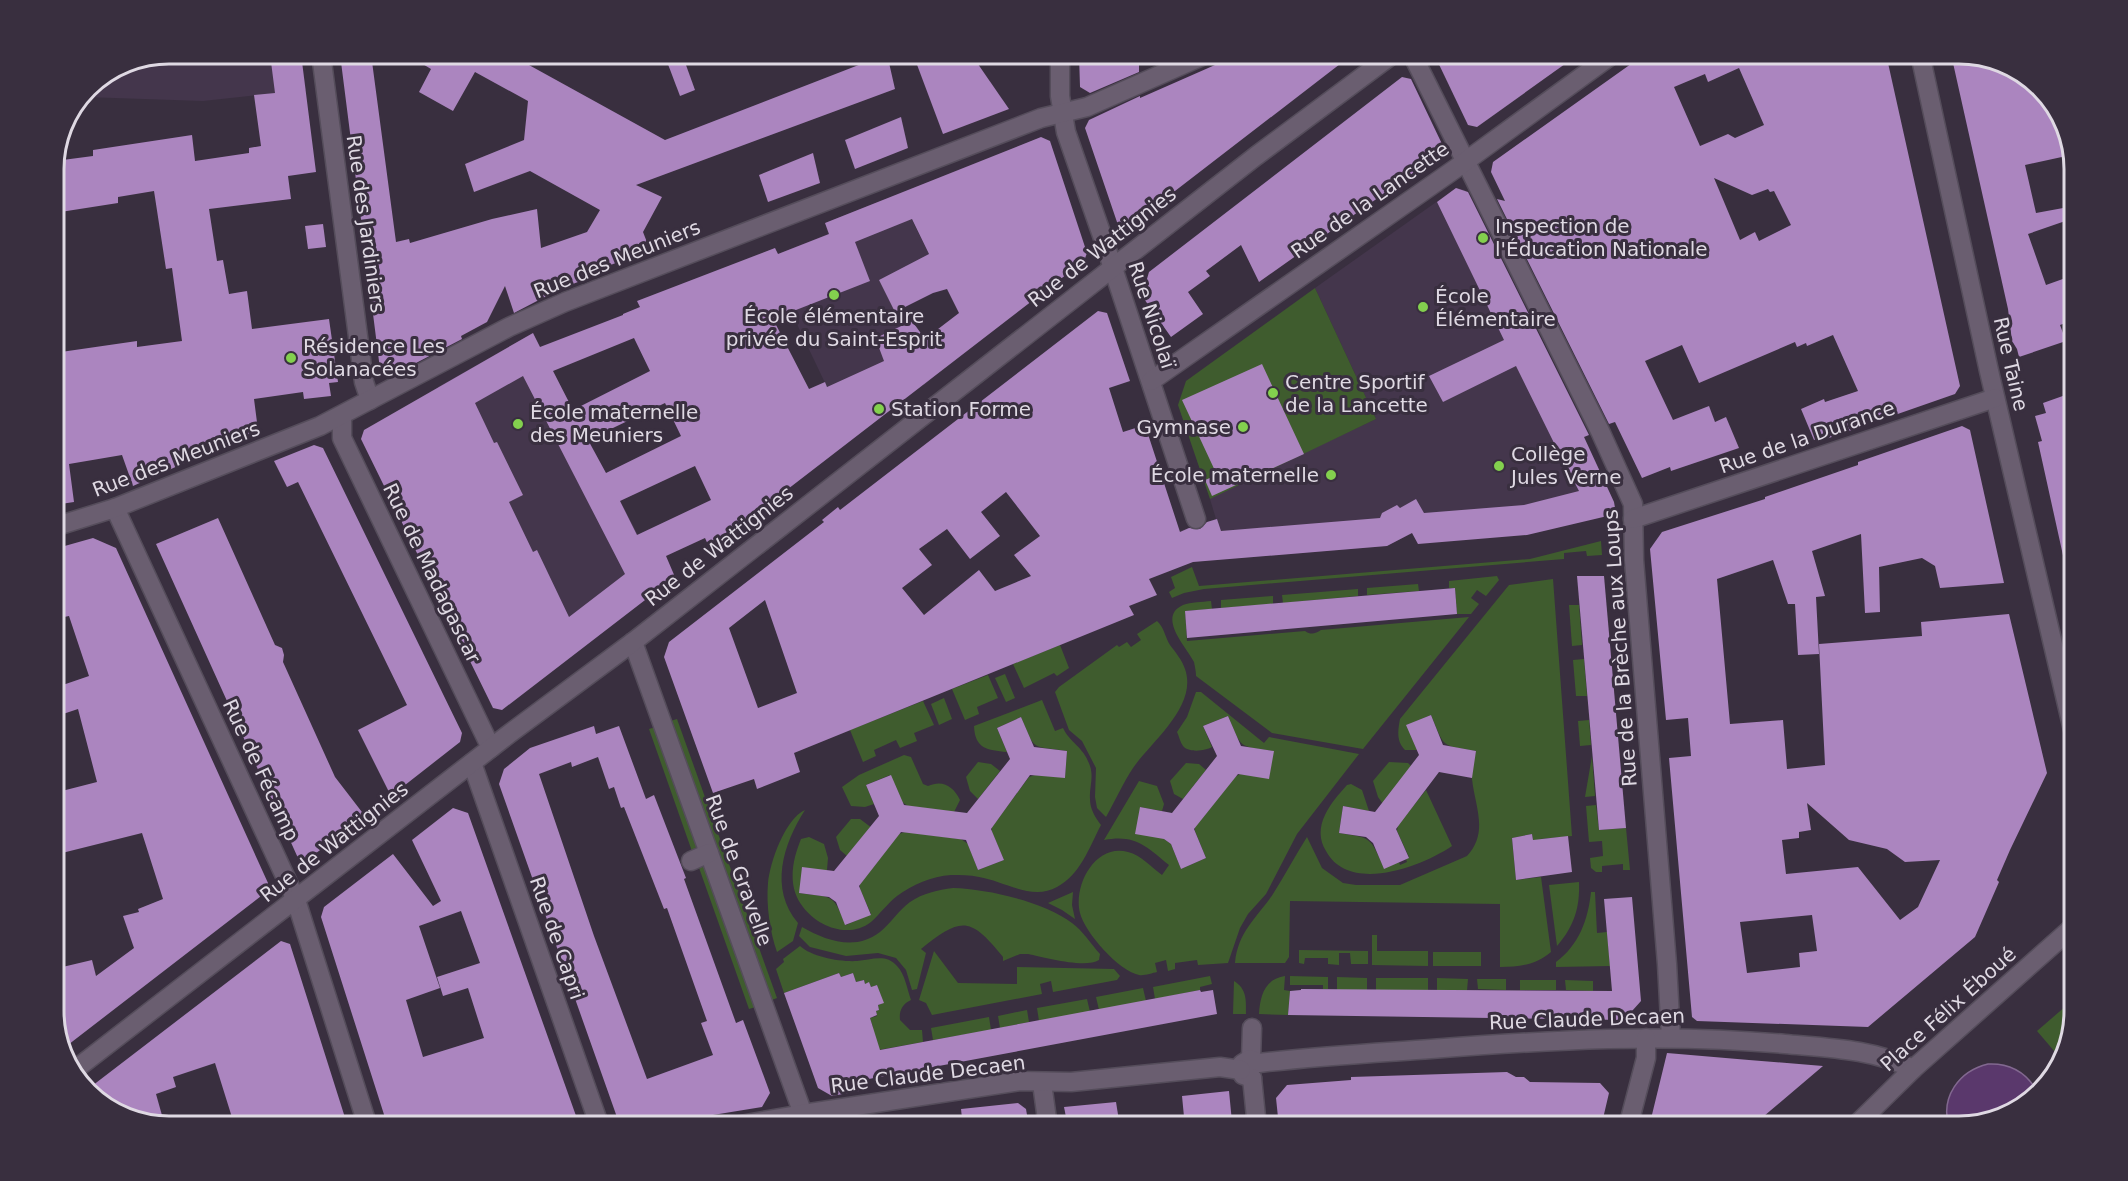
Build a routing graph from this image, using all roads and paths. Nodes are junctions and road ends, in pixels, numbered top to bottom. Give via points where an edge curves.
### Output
1 (1183, 64) edge
2 (1379, 64) edge
3 (1418, 64) edge
4 (1599, 64) edge
5 (1922, 64) edge
6 (322, 65) edge
7 (1060, 65) edge
8 (1062, 114) junction
9 (1466, 161) junction
10 (1112, 267) junction
11 (1150, 381) junction
12 (1995, 398) junction
13 (370, 400) junction
14 (342, 416) junction
15 (115, 508) junction
16 (1196, 519) dead end
17 (1633, 519) junction
18 (65, 524) edge
19 (633, 642) junction
20 (2064, 672) edge
21 (492, 748) junction
22 (472, 764) junction
23 (709, 853) junction
24 (691, 861) dead end
25 (296, 900) junction
26 (2064, 935) edge
27 (1252, 1028) dead end
28 (1646, 1038) junction
29 (1671, 1038) junction
30 (80, 1066) edge
31 (1251, 1068) junction
32 (1913, 1069) junction
33 (1042, 1083) junction
34 (803, 1114) junction
35 (365, 1116) edge
36 (596, 1116) edge
37 (792, 1116) edge
38 (1046, 1116) edge
39 (1256, 1116) edge
40 (1632, 1116) edge
41 (1865, 1116) edge

1 - 8 street, Rue des Meuniers
2 - 10 street, Rue de Wattignies
3 - 9 street, Rue de la Brèche aux Loups
4 - 9 street, Rue de la Lancette
5 - 12 street, Rue Taine
6 - 13 street, Rue des Jardiniers via 364,382
7 - 8 street, Rue Nicolaï
8 - 10 street, Rue Nicolaï
8 - 13 street, Rue des Meuniers via 1041,118 565,302
9 - 11 street, Rue de la Lancette
9 - 17 street, Rue de la Brèche aux Loups via 1599,431 1633,504
10 - 11 street, Rue Nicolaï
10 - 19 street, Rue de Wattignies
11 - 16 street, Rue Nicolaï
12 - 17 street, Rue de la Durance
12 - 20 street, Rue Taine
13 - 14 street, Rue des Meuniers
14 - 15 street, Rue des Meuniers
14 - 21 street, Rue de Madagascar via 342,438
15 - 18 street, Rue des Meuniers
15 - 25 street, Rue de Fécamp
17 - 29 street, Rue de la Brèche aux Loups
19 - 21 street, Rue de Wattignies
19 - 23 street, Rue de Gravelle
21 - 22 street, Rue de Wattignies
22 - 25 street, Rue de Wattignies
22 - 36 street, Rue de Capri
23 - 24 street
23 - 34 street, Rue de Gravelle
25 - 30 street, Rue de Wattignies
25 - 35 street, Rue de Fécamp
26 - 32 street, Place Félix Éboué
27 - 31 street
28 - 29 street, Rue Claude Decaen
28 - 31 street, Rue Claude Decaen via 1465,1047
28 - 40 street via 1646,1058
29 - 32 street, Rue Claude Decaen via 1856,1051
31 - 33 street, Rue Claude Decaen via 1220,1066
31 - 39 street
32 - 41 street, Place Félix Éboué
33 - 34 street, Rue Claude Decaen via 1020,1081
33 - 38 street
34 - 37 street, Rue Claude Decaen

